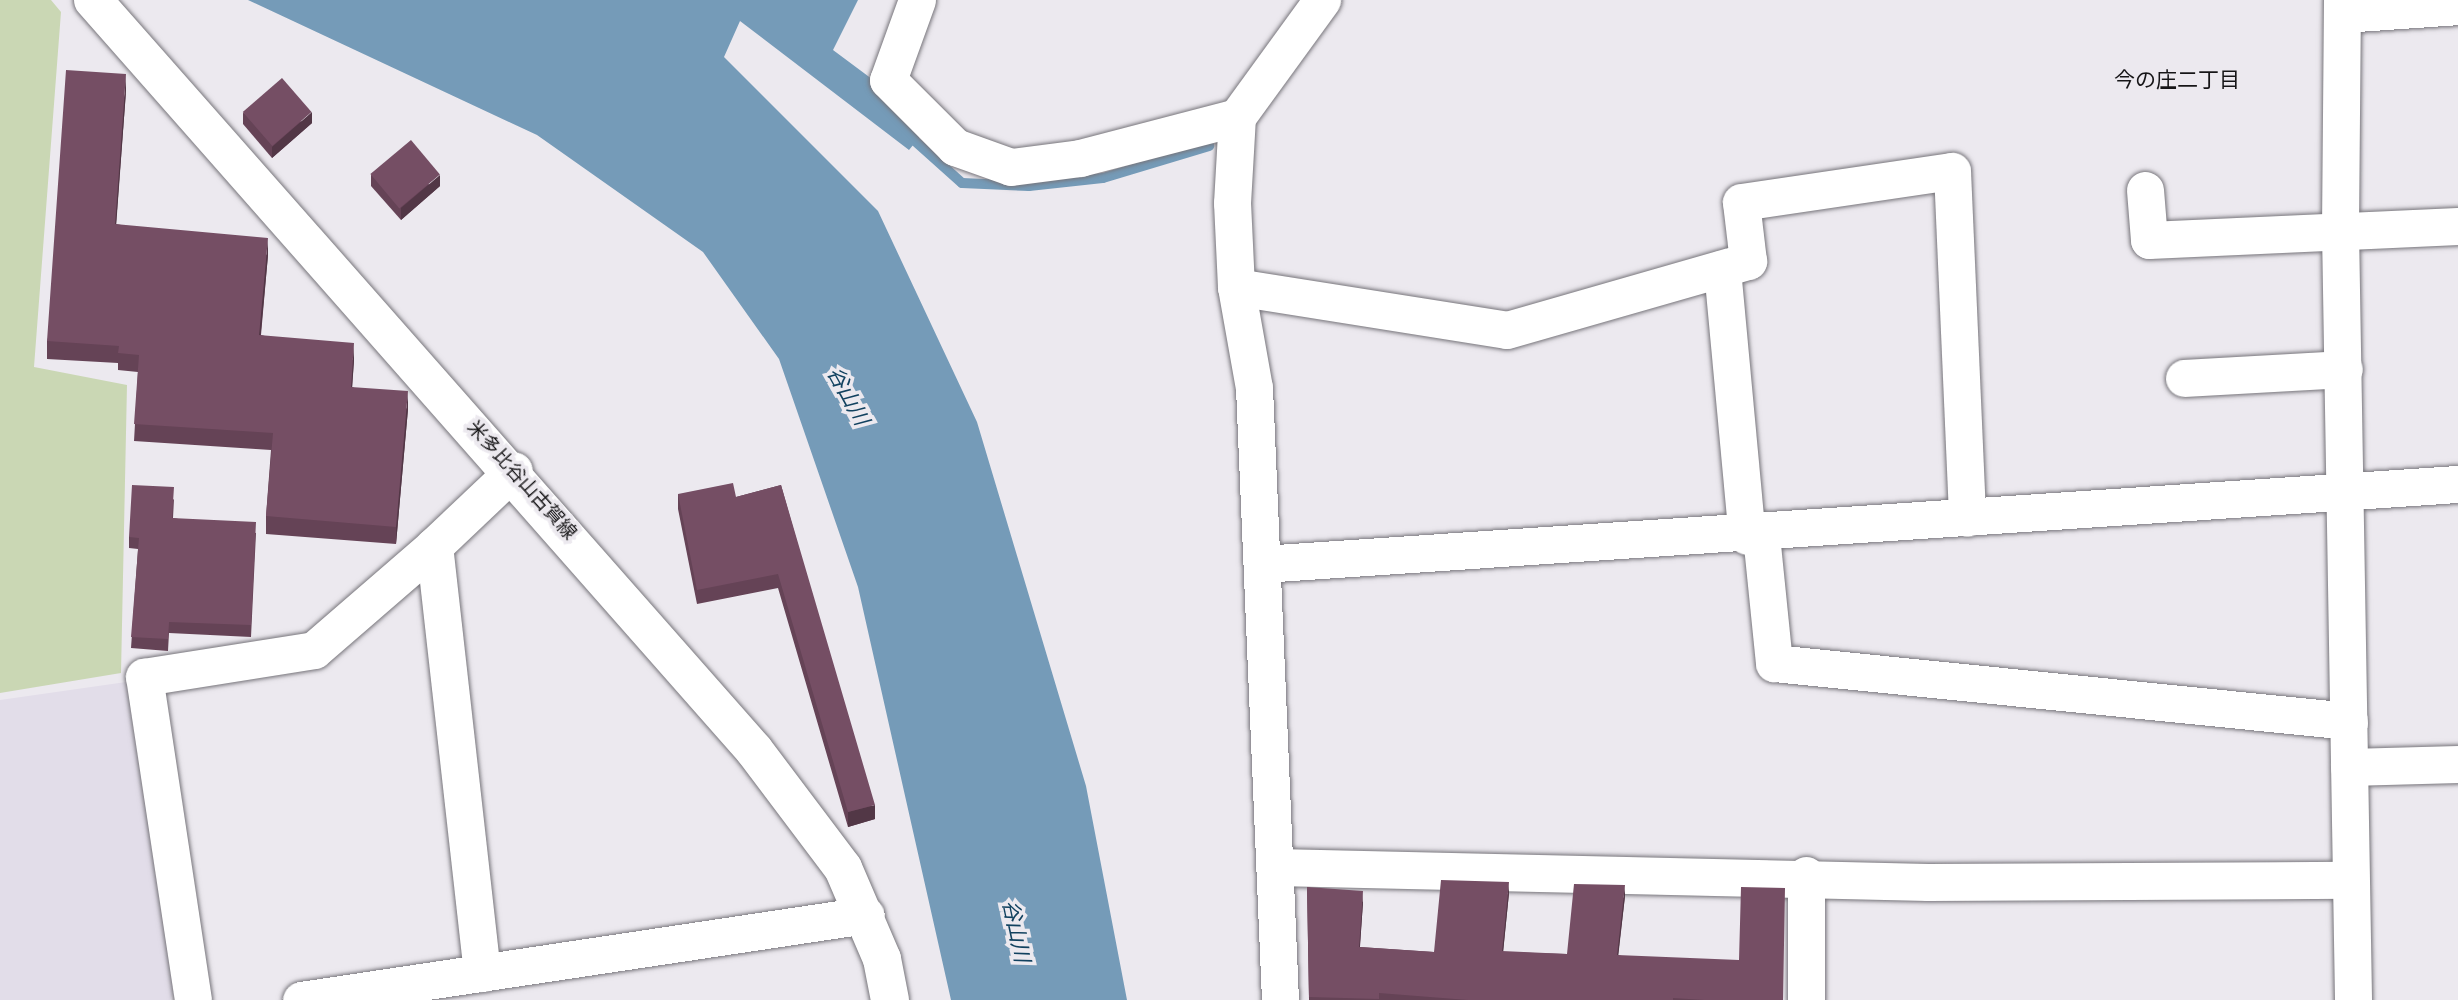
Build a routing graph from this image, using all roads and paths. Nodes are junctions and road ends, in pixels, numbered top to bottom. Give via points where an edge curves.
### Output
1 (93, 0) edge
2 (917, 0) edge
3 (1322, 0) edge
4 (2458, 6) edge
5 (2342, 7) edge
6 (1237, 117) junction
7 (2145, 190) dead end
8 (2458, 226) edge
9 (2340, 230) junction
10 (1722, 269) junction
11 (1236, 288) junction
12 (2344, 369) junction
13 (2184, 378) dead end
14 (514, 470) junction
15 (2458, 484) edge
16 (2348, 491) junction
17 (1967, 517) junction
18 (1754, 536) junction
19 (434, 546) junction
20 (1262, 565) junction
21 (2349, 721) junction
22 (2458, 764) edge
23 (2349, 767) junction
24 (1276, 867) junction
25 (1806, 875) junction
26 (2350, 880) junction
27 (866, 915) junction
28 (482, 973) junction
29 (193, 1000) edge
30 (301, 1000) edge
31 (890, 1000) edge
32 (1280, 1000) edge
33 (1806, 1000) edge
34 (2353, 1000) edge

1 - 14 main road, 米多比谷山古賀線
2 - 6 street via 888,80 955,148 1011,167 1080,158
3 - 6 street
4 - 5 street
5 - 9 street
6 - 11 street
7 - 9 street via 2149,240
8 - 9 street
9 - 12 street
10 - 11 street via 1507,330
10 - 17 street via 1748,261 1741,202 1952,171
10 - 18 street
11 - 20 street via 1254,388
12 - 13 street
12 - 16 street
14 - 19 street
14 - 27 main road, 米多比谷山古賀線 via 754,750 843,868
15 - 16 street
16 - 17 street
16 - 21 street
17 - 18 street
18 - 20 street
18 - 21 street via 1774,663
19 - 28 street
19 - 29 street via 314,650 144,677
20 - 24 street
21 - 23 street
22 - 23 street
23 - 26 street
24 - 25 street
24 - 32 street
25 - 26 street via 1928,882
25 - 33 street
26 - 34 street
27 - 28 street
27 - 31 main road, 米多比谷山古賀線
28 - 30 street

